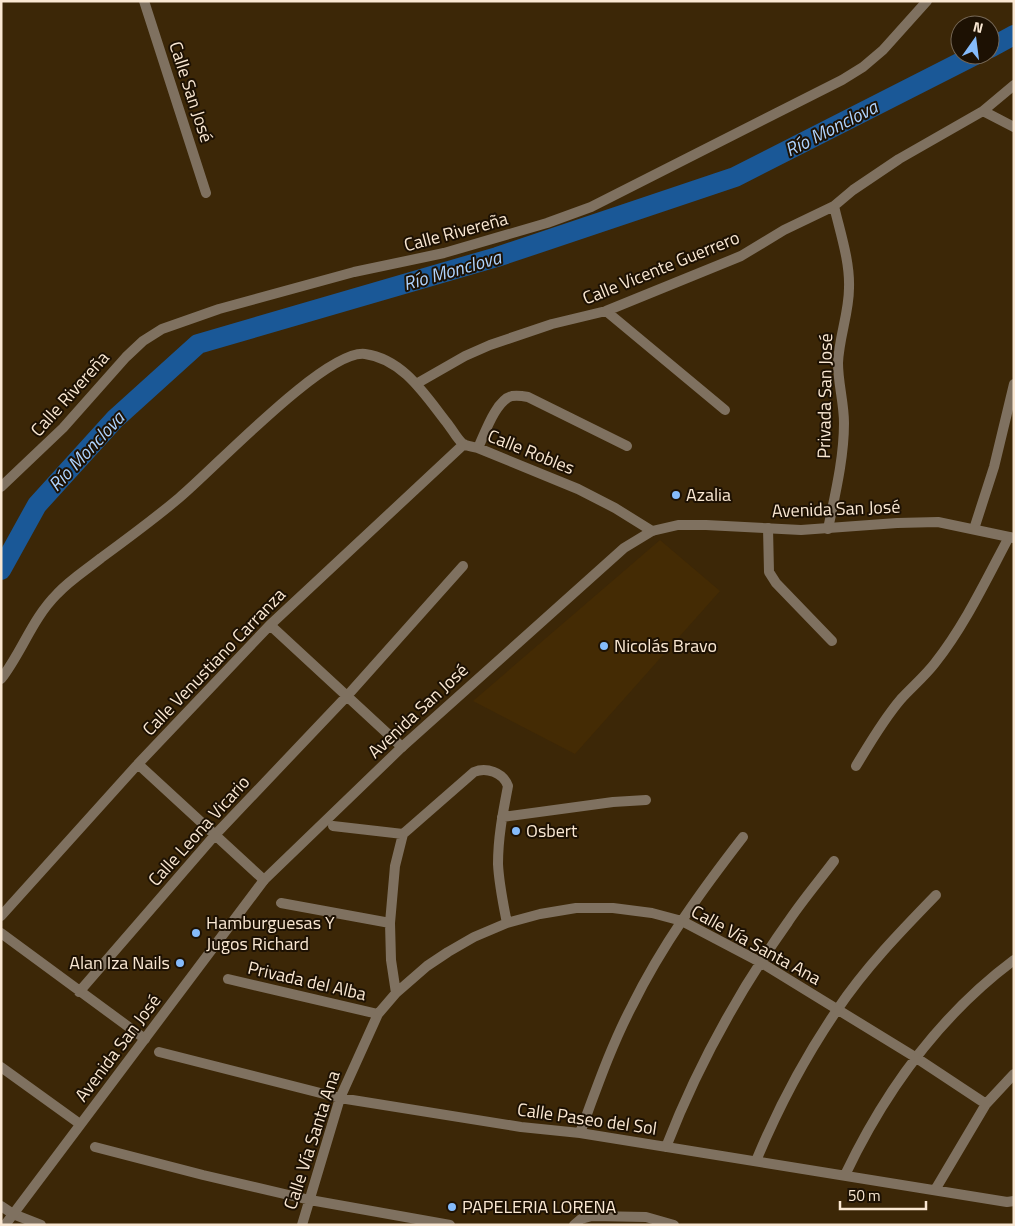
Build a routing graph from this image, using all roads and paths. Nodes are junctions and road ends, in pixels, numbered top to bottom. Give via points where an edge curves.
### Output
1 (144, 1) edge
2 (927, 1) edge
3 (1014, 85) edge
4 (983, 110) junction
5 (1014, 127) edge
6 (206, 193) dead end
7 (834, 206) junction
8 (606, 311) junction
9 (416, 384) junction
10 (1014, 384) edge
11 (725, 410) dead end
12 (464, 444) junction
13 (628, 446) dead end
14 (478, 448) junction
15 (1, 487) edge
16 (768, 528) junction
17 (828, 529) junction
18 (974, 529) junction
19 (652, 531) junction
20 (1011, 538) edge
21 (463, 566) dead end
22 (270, 626) junction
23 (832, 640) dead end
24 (1, 679) edge
25 (347, 696) junction
26 (402, 748) junction
27 (138, 764) junction
28 (856, 766) dead end
29 (646, 800) dead end
30 (502, 817) junction
31 (333, 826) dead end
32 (403, 834) junction
33 (216, 835) junction
34 (743, 837) dead end
35 (834, 861) dead end
36 (264, 880) junction
37 (936, 894) dead end
38 (282, 903) dead end
39 (1, 916) edge
40 (682, 920) junction
41 (508, 922) junction
42 (390, 923) junction
43 (1, 933) edge
44 (1014, 960) edge
45 (760, 962) junction
46 (228, 980) dead end
47 (79, 992) junction
48 (396, 993) junction
49 (837, 1010) junction
50 (378, 1014) junction
51 (145, 1039) junction
52 (159, 1052) dead end
53 (915, 1057) junction
54 (1, 1067) edge
55 (1014, 1074) edge
56 (340, 1098) junction
57 (986, 1104) junction
58 (80, 1124) junction
59 (580, 1133) junction
60 (666, 1146) junction
61 (95, 1147) dead end
62 (756, 1161) junction
63 (845, 1175) junction
64 (935, 1190) junction
65 (310, 1200) junction
66 (1014, 1201) edge
67 (1, 1206) edge
68 (13, 1214) junction
69 (5, 1225) edge
70 (41, 1225) edge
71 (302, 1225) edge
72 (450, 1225) edge
73 (574, 1225) edge
74 (674, 1225) edge

1 - 6 street, Calle San José
2 - 15 street, Calle Rivereña via 883,50 842,80 591,207 499,238 219,308 162,329 126,356 63,428
3 - 4 street, Calle Vicente Guerrero
4 - 5 street
4 - 7 street, Calle Vicente Guerrero via 899,159
7 - 8 street, Calle Vicente Guerrero via 729,262
7 - 17 street, Privada San José via 850,286 838,370 843,443
8 - 9 street, Calle Vicente Guerrero via 552,324 490,345
8 - 11 street
9 - 12 street, Calle Robles
9 - 24 street, Calle Robles via 388,362 356,354 303,386 180,497 68,583 37,618
10 - 18 street via 994,467
12 - 14 street, Calle Robles
12 - 22 street, Calle Venustiano Carranza
13 - 14 street via 528,397 512,396 499,405
14 - 19 street, Calle Robles via 578,489
16 - 17 street, Avenida San José
16 - 19 street, Avenida San José via 706,524 678,525
16 - 23 street via 769,572
17 - 18 street, Avenida San José via 938,522
18 - 20 street, Avenida San José
19 - 26 street, Avenida San José via 624,548
20 - 28 street via 935,663 879,727
21 - 25 street, Calle Leona Vicario
22 - 25 street
22 - 27 street, Calle Venustiano Carranza
25 - 26 street
25 - 33 street, Calle Leona Vicario
26 - 36 street, Avenida San José
27 - 33 street
27 - 39 street, Calle Venustiano Carranza
29 - 30 street
30 - 32 street via 507,782 484,769 474,772
30 - 41 street via 498,865
31 - 32 street
32 - 42 street via 395,866
33 - 36 street
33 - 47 street, Calle Leona Vicario
34 - 40 street
35 - 45 street
36 - 51 street, Avenida San José
37 - 49 street via 897,935
38 - 42 street
40 - 41 street, Calle Vía Santa Ana via 613,908 567,910
40 - 45 street, Calle Vía Santa Ana
40 - 59 street via 632,1006
41 - 48 street, Calle Vía Santa Ana via 448,952
42 - 48 street
43 - 47 street
44 - 53 street via 970,998
45 - 49 street, Calle Vía Santa Ana
45 - 60 street via 716,1039
46 - 50 street, Privada del Alba
47 - 51 street
48 - 50 street, Calle Vía Santa Ana
49 - 53 street, Calle Vía Santa Ana
49 - 62 street via 794,1081
50 - 56 street, Calle Vía Santa Ana
51 - 58 street, Avenida San José
52 - 56 street, Calle Paseo del Sol
53 - 57 street, Calle Vía Santa Ana
53 - 63 street via 886,1099
54 - 58 street
55 - 57 street
56 - 59 street, Calle Paseo del Sol
56 - 65 street, Calle Vía Santa Ana
57 - 64 street
58 - 68 street, Avenida San José
59 - 60 street, Calle Paseo del Sol
60 - 62 street, Calle Paseo del Sol
61 - 65 street
62 - 63 street, Calle Paseo del Sol
63 - 64 street, Calle Paseo del Sol
64 - 66 street, Calle Paseo del Sol
65 - 71 street, Calle Vía Santa Ana
65 - 72 street
67 - 68 street
68 - 69 street, Avenida San José
68 - 70 street
73 - 74 street via 580,1219 592,1216 646,1217

